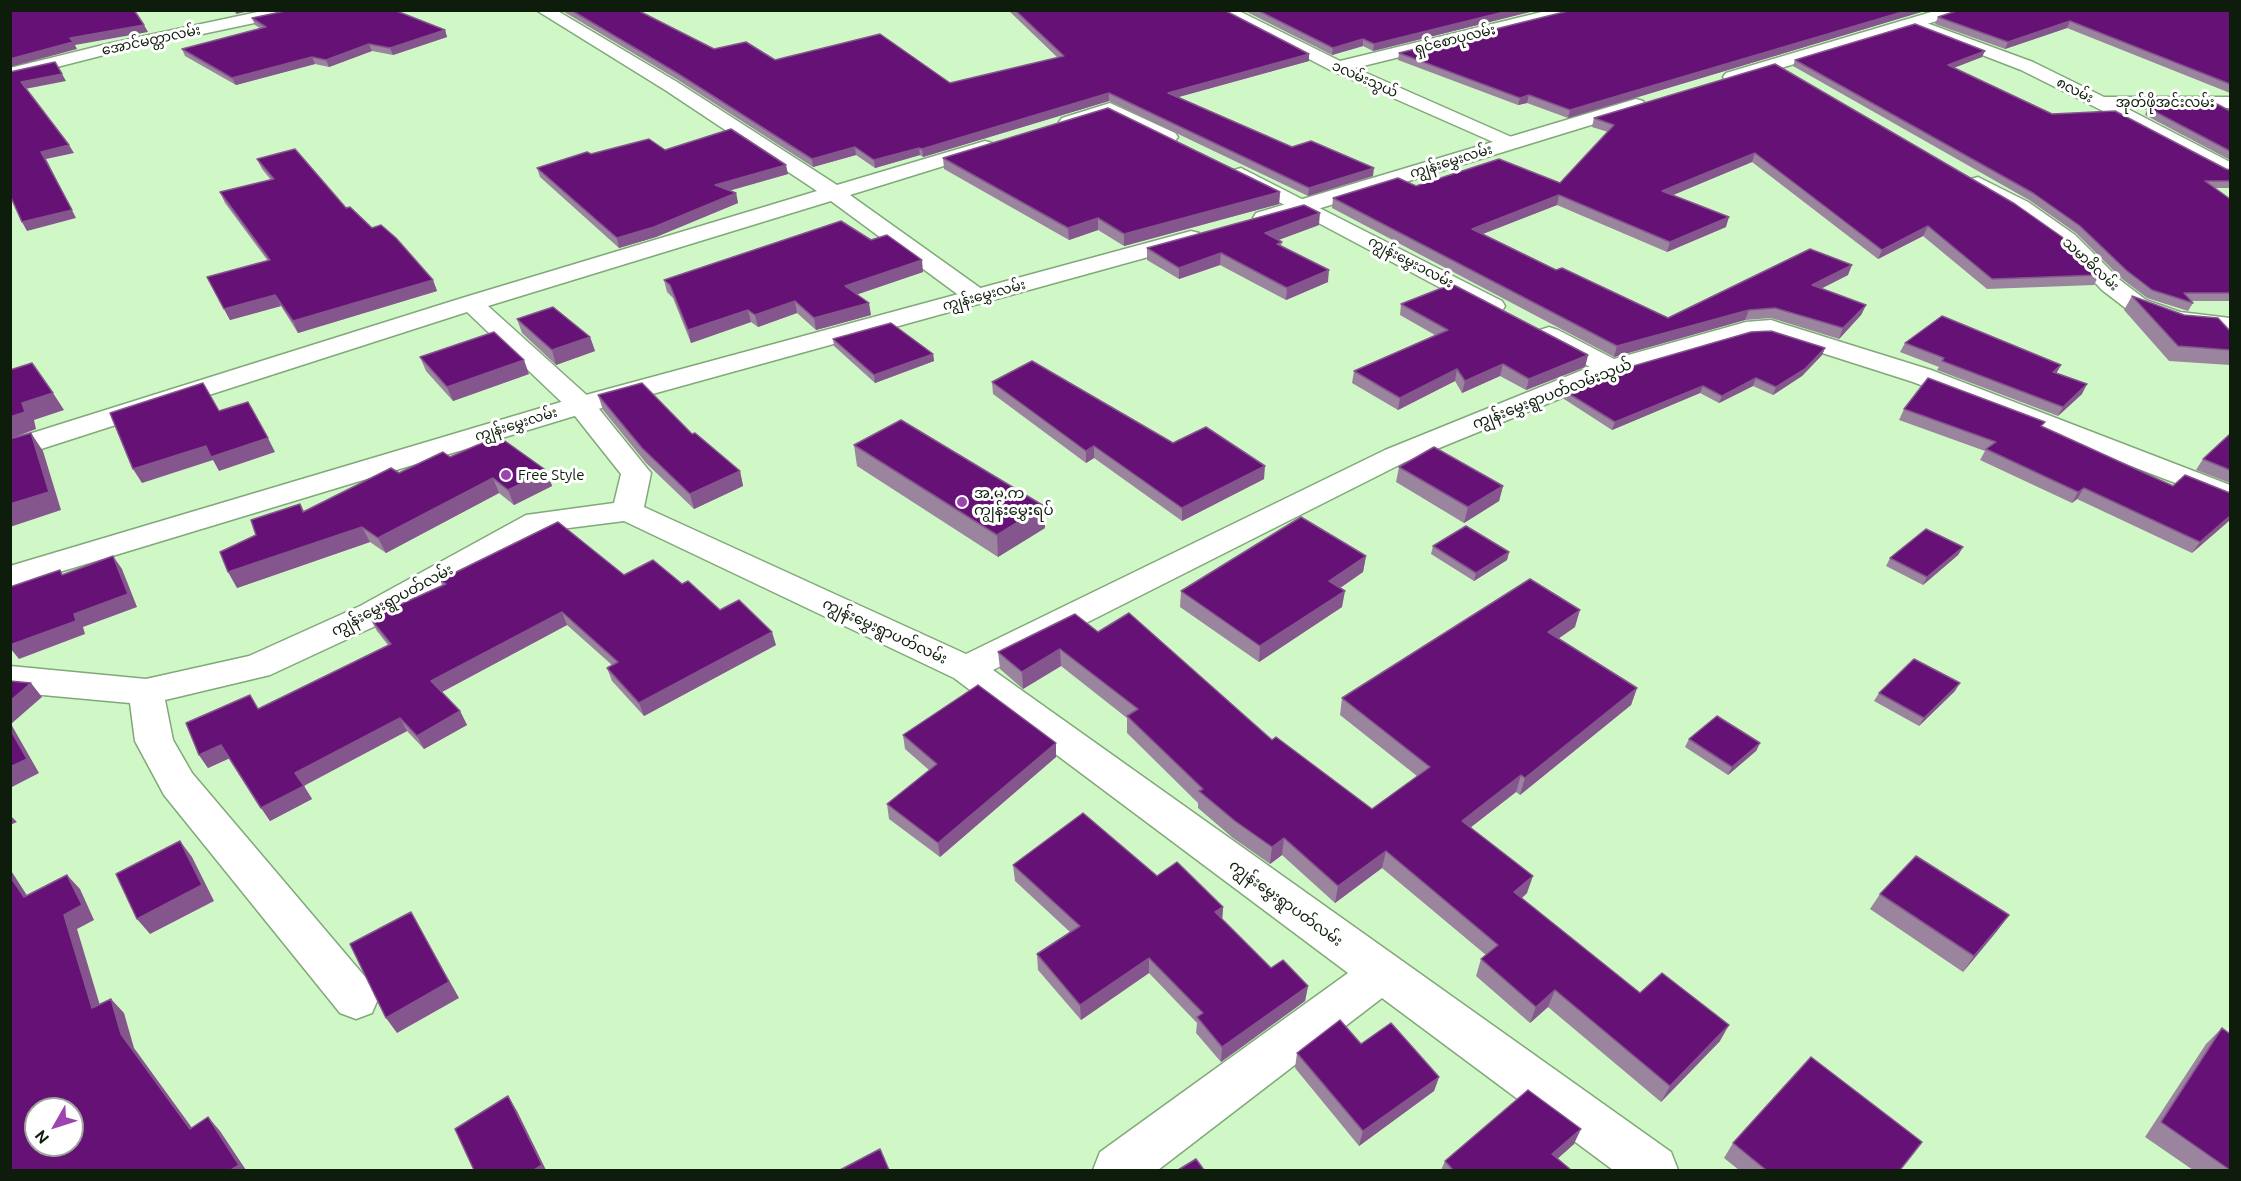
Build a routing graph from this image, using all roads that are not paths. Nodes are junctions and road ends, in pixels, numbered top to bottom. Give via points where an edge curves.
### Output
1 (292, 10) edge
2 (544, 10) edge
3 (1223, 10) edge
4 (1572, 10) edge
5 (1891, 10) edge
6 (1958, 10) edge
7 (1917, 22) junction
8 (1338, 67) junction
9 (10, 74) edge
10 (1707, 84) edge
11 (1662, 98) edge
12 (2099, 102) junction
13 (2230, 102) edge
14 (1044, 129) edge
15 (1011, 139) edge
16 (1509, 143) junction
17 (1183, 145) edge
18 (1224, 165) edge
19 (2230, 170) edge
20 (1958, 171) edge
21 (834, 193) junction
22 (1306, 206) junction
23 (977, 297) junction
24 (471, 303) junction
25 (2230, 325) edge
26 (1611, 368) junction
27 (581, 405) junction
28 (10, 450) edge
29 (2230, 495) edge
30 (628, 511) junction
31 (10, 577) edge
32 (966, 669) junction
33 (10, 679) edge
34 (146, 692) junction
35 (1382, 973) junction
36 (356, 999) dead end
37 (1118, 1170) edge
38 (1653, 1170) edge

1 - 9 street, အောင်မတ္တာလမ်း
2 - 21 street via 671,86
3 - 8 street, ၁လမ်းသွယ်
4 - 8 street, ရှင်စောပုလမ်း
5 - 7 street, ၈လမ်း
6 - 7 street
7 - 10 street via 1785,70
7 - 12 street, ၈လမ်း via 2027,66
8 - 16 street, ၁လမ်းသွယ်
11 - 16 street, ကျွန်းမွှေးလမ်း
12 - 13 street, အုတ်ဖိုအင်းလမ်း
12 - 19 street, ၈လမ်း
14 - 17 street via 1110,109
15 - 21 street
16 - 22 street, ကျွန်းမွှေးလမ်း
18 - 22 street, ကျွန်းမွှေး၁လမ်း
20 - 25 street, သမာဓိလမ်း via 2067,240 2111,285 2137,305 2176,319
21 - 23 street
21 - 24 street
22 - 23 street, ကျွန်းမွှေးလမ်း
22 - 26 street, ကျွန်းမွှေး၁လမ်း
23 - 27 street, ကျွန်းမွှေးလမ်း
24 - 27 street
24 - 28 street
26 - 29 street, ကျွန်းမွှေးရွာပတ်လမ်းသွယ် via 1746,330 1771,328 1922,376
26 - 32 street, ကျွန်းမွှေးရွာပတ်လမ်းသွယ် via 1395,456
27 - 30 street via 636,473
27 - 31 street, ကျွန်းမွှေးလမ်း
30 - 32 street, ကျွန်းမွှေးရွာပတ်လမ်း
30 - 34 street, ကျွန်းမွှေးရွာပတ်လမ်း via 537,522 372,614 258,666
32 - 35 street, ကျွန်းမွှေးရွာပတ်လမ်း
33 - 34 street, ကျွန်းမွှေးရွာပတ်လမ်း
34 - 36 street via 154,741 178,784
35 - 37 street
35 - 38 street, ကျွန်းမွှေးရွာပတ်လမ်း

